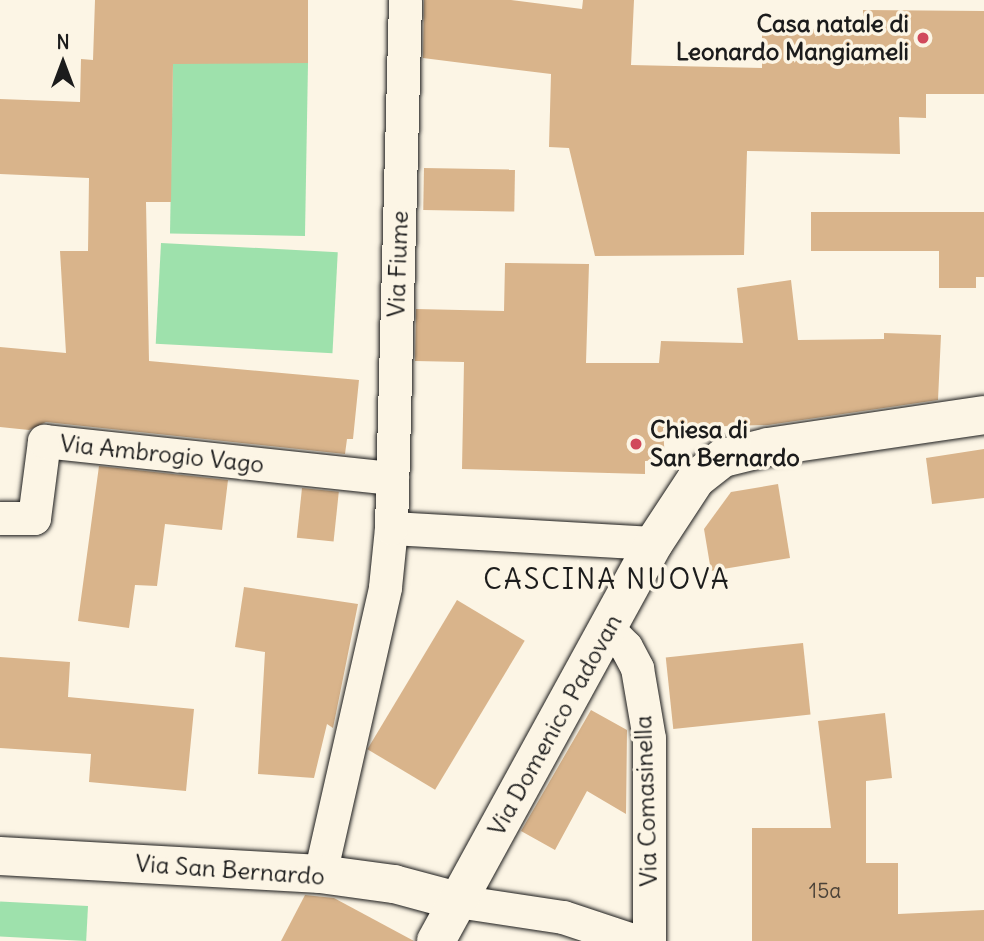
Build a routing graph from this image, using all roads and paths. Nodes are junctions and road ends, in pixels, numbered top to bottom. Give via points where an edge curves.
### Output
1 (405, 0) edge
2 (984, 415) edge
3 (393, 478) junction
4 (0, 518) edge
5 (391, 528) junction
6 (654, 543) junction
7 (608, 629) junction
8 (0, 856) edge
9 (320, 874) junction
10 (457, 901) junction
11 (436, 941) edge
12 (635, 941) edge
13 (649, 941) edge

1 - 3 street, Via Fiume
2 - 6 street, Via Domenico Padovan via 768,447 723,458 696,479
3 - 4 street, Via Ambrogio Vago via 44,441 34,518
3 - 5 street, Via Fiume
5 - 6 street
5 - 9 street, Via Fiume via 386,587
6 - 7 street, Via Domenico Padovan
7 - 10 street, Via Domenico Padovan
7 - 13 street, Via Comasinella via 626,647 637,668 649,738
8 - 9 street, Via San Bernardo
9 - 10 street, Via San Bernardo via 394,884
10 - 11 street, Via Domenico Padovan
10 - 12 street via 563,917

